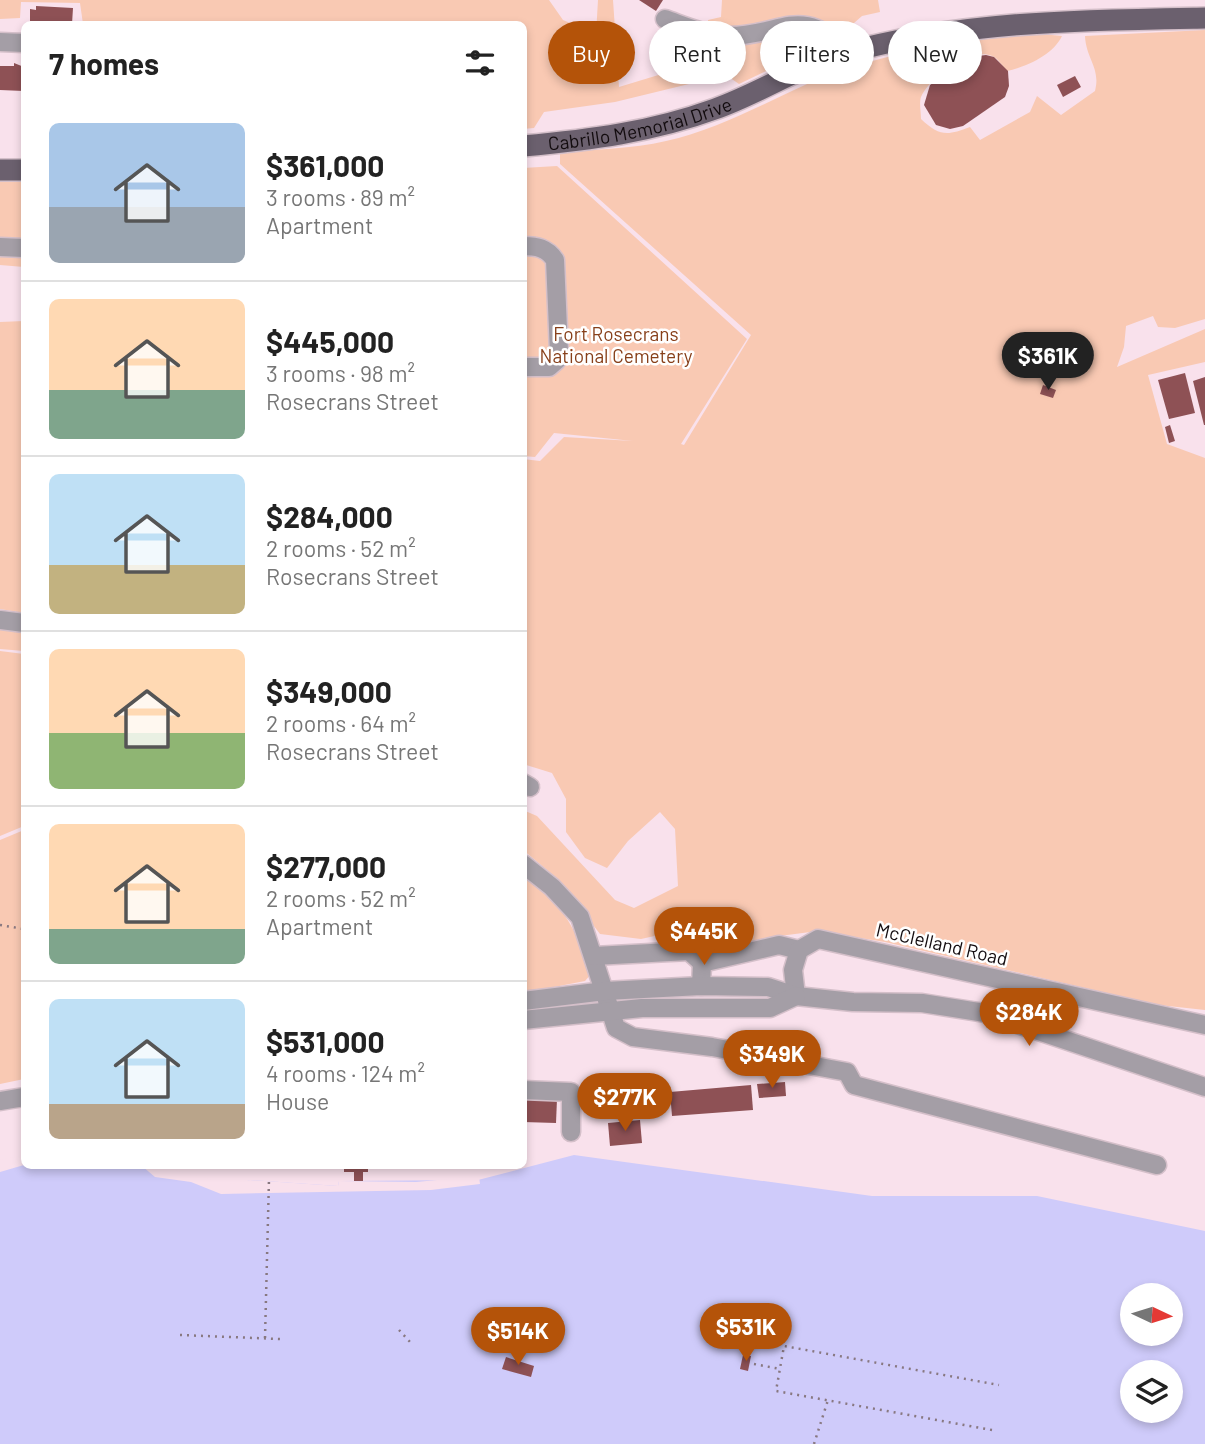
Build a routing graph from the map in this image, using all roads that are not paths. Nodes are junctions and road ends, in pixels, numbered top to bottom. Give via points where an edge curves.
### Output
1 (1205, 18) edge
2 (665, 19) dead end
3 (760, 30) edge
4 (0, 42) edge
5 (21, 43) edge
6 (874, 46) edge
7 (774, 84) edge
8 (527, 146) edge
9 (0, 170) edge
10 (21, 170) edge
11 (527, 246) edge
12 (0, 247) edge
13 (21, 248) edge
14 (527, 368) edge
15 (0, 620) edge
16 (21, 623) edge
17 (527, 867) edge
18 (799, 950) junction
19 (594, 956) junction
20 (702, 963) junction
21 (701, 986) junction
22 (605, 991) junction
23 (796, 996) junction
24 (527, 1001) edge
25 (609, 1010) junction
26 (527, 1020) edge
27 (1205, 1025) edge
28 (1205, 1087) edge
29 (527, 1090) edge
30 (21, 1098) edge
31 (0, 1101) edge
32 (571, 1132) dead end
33 (1157, 1165) dead end

1 - 6 main road, Cabrillo Memorial Drive via 994,27 924,34
2 - 3 street via 727,36
4 - 5 street
7 - 8 main road, Cabrillo Memorial Drive via 715,109 629,135
9 - 10 main road
11 - 14 street via 538,246 555,260 559,352 549,367
12 - 13 street
15 - 16 street
17 - 19 street via 580,917
18 - 20 street, McClelland Road via 779,945
18 - 23 street via 793,970
18 - 27 street, McClelland Road via 818,939 847,944
19 - 20 street via 689,951
19 - 22 street
20 - 21 street
21 - 22 street
21 - 23 street via 768,987
22 - 24 street
22 - 25 street
23 - 25 street via 770,1007
23 - 28 street via 922,1003 985,1013
25 - 26 street
25 - 33 street via 616,1028 633,1037 712,1046 847,1072 854,1085
29 - 32 street via 571,1091
30 - 31 street

